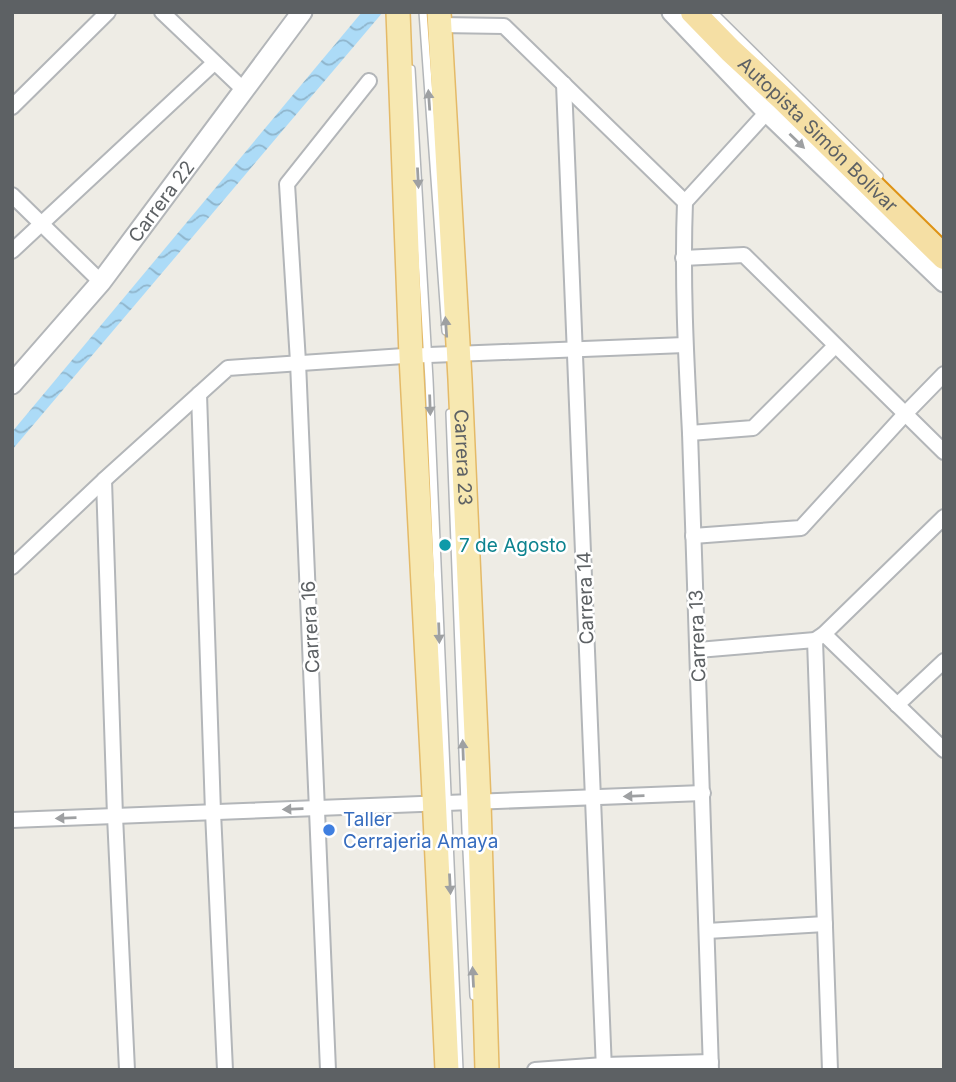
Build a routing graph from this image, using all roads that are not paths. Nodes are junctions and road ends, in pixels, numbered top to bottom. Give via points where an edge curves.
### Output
1 (108, 12) edge
2 (162, 12) edge
3 (302, 12) edge
4 (398, 12) edge
5 (672, 12) edge
6 (688, 12) edge
7 (694, 12) edge
8 (713, 12) edge
9 (434, 17) edge
10 (697, 39) junction
11 (731, 51) junction
12 (411, 55) dead end
13 (214, 62) junction
14 (369, 81) dead end
15 (564, 84) junction
16 (245, 91) junction
17 (12, 107) edge
18 (767, 112) junction
19 (884, 181) dead end
20 (12, 195) edge
21 (685, 202) junction
22 (41, 223) junction
23 (12, 251) edge
24 (944, 257) edge
25 (683, 258) junction
26 (101, 282) junction
27 (944, 282) edge
28 (685, 345) junction
29 (835, 346) junction
30 (575, 349) junction
31 (450, 353) junction
32 (419, 356) junction
33 (298, 362) junction
34 (944, 374) edge
35 (12, 384) edge
36 (199, 394) junction
37 (450, 406) dead end
38 (905, 414) junction
39 (690, 433) junction
40 (944, 452) edge
41 (104, 480) junction
42 (944, 517) edge
43 (694, 536) junction
44 (12, 567) edge
45 (819, 637) junction
46 (698, 650) junction
47 (944, 661) edge
48 (897, 705) junction
49 (944, 750) edge
50 (703, 793) junction
51 (593, 797) junction
52 (472, 802) junction
53 (440, 803) junction
54 (317, 808) junction
55 (213, 812) junction
56 (115, 816) junction
57 (12, 820) edge
58 (825, 924) junction
59 (707, 931) junction
60 (474, 1003) dead end
61 (711, 1066) edge
62 (604, 1067) edge
63 (127, 1070) edge
64 (225, 1070) edge
65 (328, 1070) edge
66 (447, 1070) edge
67 (459, 1070) edge
68 (487, 1070) edge
69 (535, 1070) edge
70 (830, 1070) edge

1 - 17 street
2 - 13 street
3 - 16 street, Carrera 22
4 - 32 main road
5 - 10 street
6 - 10 highway
7 - 11 highway, Autopista Simón Bolívar
8 - 19 lane
9 - 15 street via 503,26
31 -> 9 main road, Carrera 23
10 - 11 highway
10 - 18 street
11 - 24 highway, Autopista Simón Bolívar
12 -> 32 lane
13 - 16 street
13 - 22 street
14 - 33 street, Carrera 16 via 287,184
15 - 21 street
15 - 30 street, Carrera 14
16 - 26 street, Carrera 22
18 - 21 street
18 -> 27 street
20 - 22 street
21 - 25 street, Carrera 13
22 - 23 street
22 - 26 street
25 - 28 street, Carrera 13
25 - 29 street via 744,255
26 - 35 street, Carrera 22
28 - 30 street
28 - 39 street, Carrera 13
29 - 38 street
29 - 39 street via 753,428
30 - 31 street
30 - 51 street, Carrera 14
31 - 32 street
31 - 52 main road, Carrera 23
32 - 33 street
32 -> 53 main road
33 - 36 street via 228,368
33 - 54 street, Carrera 16
34 - 38 street
36 - 41 street
36 - 55 street
52 -> 37 lane
38 - 40 street
38 - 43 street via 801,528
39 - 43 street, Carrera 13
41 - 44 street
41 - 56 street
42 - 45 street
43 - 46 street, Carrera 13
45 - 46 street
45 - 48 street
45 - 58 street
46 - 50 street, Carrera 13
47 - 48 street
48 - 49 street
50 -> 51 street
50 - 59 street, Carrera 13
51 - 52 street
51 - 62 street, Carrera 14
52 - 53 street
60 -> 52 lane
52 - 68 main road, Carrera 23
53 - 54 street
53 - 66 main road
53 -> 67 lane
54 -> 55 street
54 - 65 street, Carrera 16
55 - 56 street
55 - 64 street
56 -> 57 street
56 - 63 street
58 - 59 street
58 - 70 street
59 - 61 street, Carrera 13
61 - 62 street
62 - 69 street

